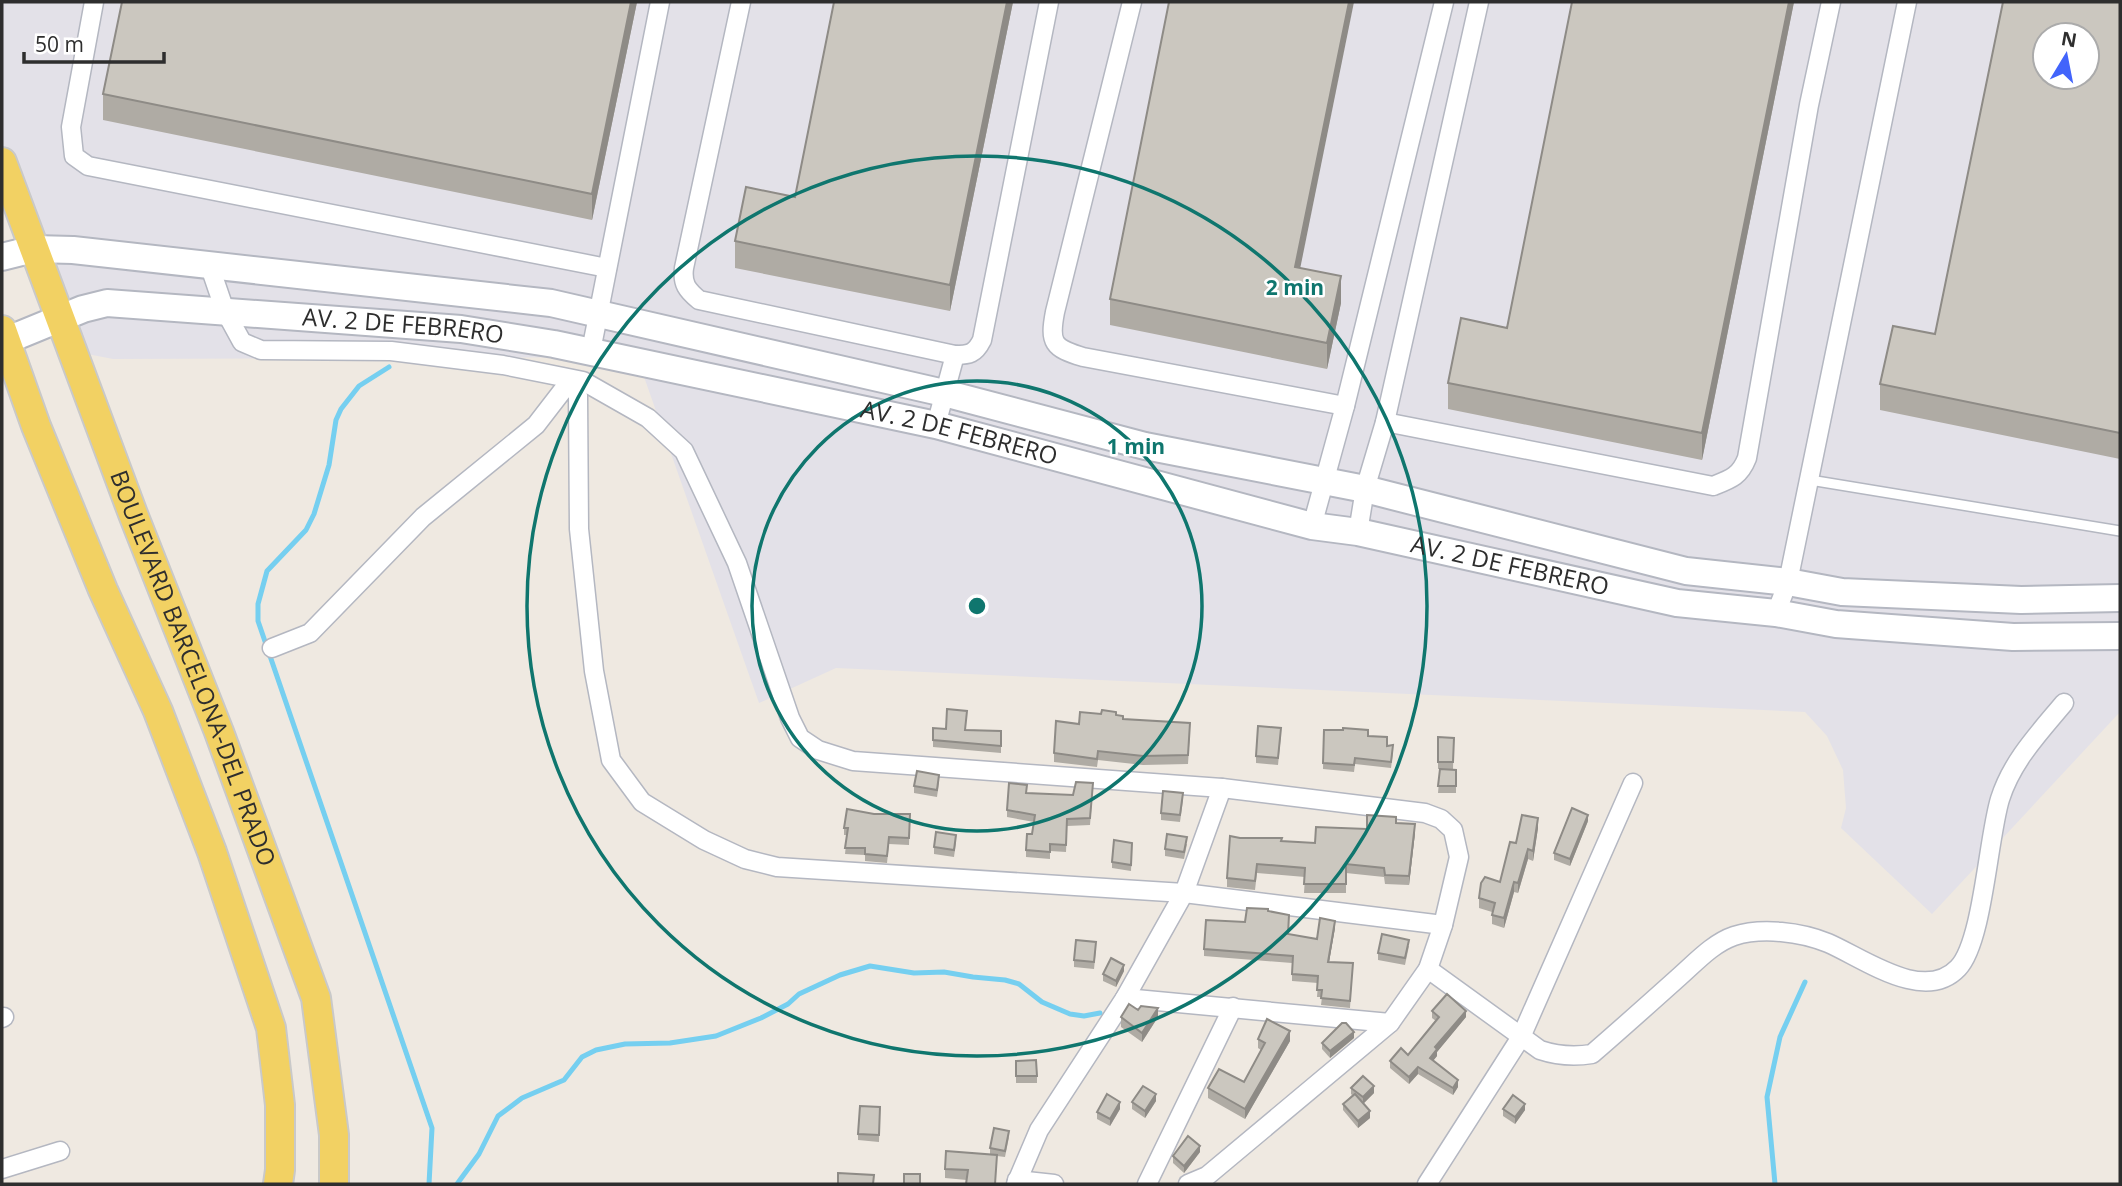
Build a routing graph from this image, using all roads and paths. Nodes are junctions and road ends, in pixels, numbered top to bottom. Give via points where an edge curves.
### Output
1 (94, 2) edge
2 (660, 2) edge
3 (741, 2) edge
4 (1049, 2) edge
5 (1132, 2) edge
6 (1444, 2) edge
7 (1479, 2) edge
8 (1831, 2) edge
9 (1907, 2) edge
10 (2, 162) edge
11 (34, 249) junction
12 (2, 257) edge
13 (210, 267) junction
14 (607, 268) junction
15 (225, 311) junction
16 (597, 313) junction
17 (60, 319) junction
18 (3, 336) edge
19 (591, 351) junction
20 (954, 355) junction
21 (944, 393) junction
22 (1345, 406) junction
23 (1385, 422) junction
24 (936, 425) junction
25 (1810, 480) junction
26 (1324, 482) junction
27 (1365, 489) junction
28 (1312, 526) junction
29 (2120, 531) edge
30 (1358, 532) junction
31 (1788, 582) junction
32 (2120, 597) edge
33 (1776, 613) junction
34 (2120, 636) edge
35 (272, 648) dead end
36 (2064, 704) dead end
37 (1633, 783) dead end
38 (1222, 788) junction
39 (1184, 893) junction
40 (1443, 925) junction
41 (1428, 969) junction
42 (1125, 998) junction
43 (1233, 1007) junction
44 (1390, 1023) junction
45 (1521, 1037) junction
46 (60, 1151) dead end
47 (2, 1169) edge
48 (1017, 1182) edge
49 (278, 1184) edge
50 (334, 1184) edge
51 (1054, 1184) edge
52 (1147, 1184) edge
53 (1188, 1184) edge
54 (1427, 1184) edge

1 - 14 street via 71,127 74,156 88,166
2 - 14 street
3 - 20 street via 682,278 687,289 699,300
4 - 20 street via 982,340 971,355
5 - 22 street via 1055,312 1051,331 1055,345 1083,357
6 - 22 street
7 - 23 street
8 - 23 street via 1747,458 1735,478 1713,486
9 - 25 street
10 - 11 main road, BOULEVARD BARCELONA-DEL PRADO
11 - 12 main road, AV. 2 DE FEBRERO
11 - 13 main road, AV. 2 DE FEBRERO
11 - 17 main road, BOULEVARD BARCELONA-DEL PRADO
13 - 15 street
13 - 16 main road, AV. 2 DE FEBRERO via 551,303
14 - 16 street
15 - 17 main road, AV. 2 DE FEBRERO via 107,303
15 - 19 main road, AV. 2 DE FEBRERO via 461,329
15 - 38 street via 242,342 261,350 391,351 503,365 583,381 648,418 684,451 737,563 790,718 800,738 818,750 853,761
16 - 19 street
16 - 21 main road, AV. 2 DE FEBRERO
17 - 18 main road, AV. 2 DE FEBRERO
17 - 50 main road, BOULEVARD BARCELONA-DEL PRADO via 316,998 334,1135
18 - 49 main road, BOULEVARD BARCELONA-DEL PRADO via 103,590 158,710 271,1028 281,1105
19 - 24 main road, AV. 2 DE FEBRERO
20 - 21 street
21 - 24 street
21 - 26 main road, AV. 2 DE FEBRERO via 1145,446
22 - 26 street
23 - 27 street
24 - 28 main road, AV. 2 DE FEBRERO
25 - 29 lane
25 - 31 street
26 - 27 main road, AV. 2 DE FEBRERO
26 - 28 street
27 - 30 street
27 - 31 main road, AV. 2 DE FEBRERO via 1686,571
28 - 30 main road, AV. 2 DE FEBRERO
30 - 33 main road, AV. 2 DE FEBRERO via 1677,603
31 - 32 main road, AV. 2 DE FEBRERO via 1842,592 2021,600
31 - 33 street
33 - 34 main road, AV. 2 DE FEBRERO via 1836,624 2013,637
35 - 39 street via 310,633 423,517 536,425 563,390 574,388 578,396 579,529 594,671 611,760 642,802 735,855 777,867
36 - 45 street via 2023,751 2000,798 1972,940 1960,967 1942,981 1886,973 1826,942 1757,931 1732,937 1709,952 1592,1054 1556,1055
37 - 45 street
38 - 39 street
38 - 40 street via 1426,813 1441,819 1453,830 1459,857
39 - 40 street
39 - 42 street
40 - 41 street
41 - 44 street
41 - 45 street
42 - 43 street
42 - 48 street via 1039,1129
43 - 44 street
43 - 52 street
44 - 53 street via 1207,1176
45 - 54 street
46 - 47 street
48 - 51 street

